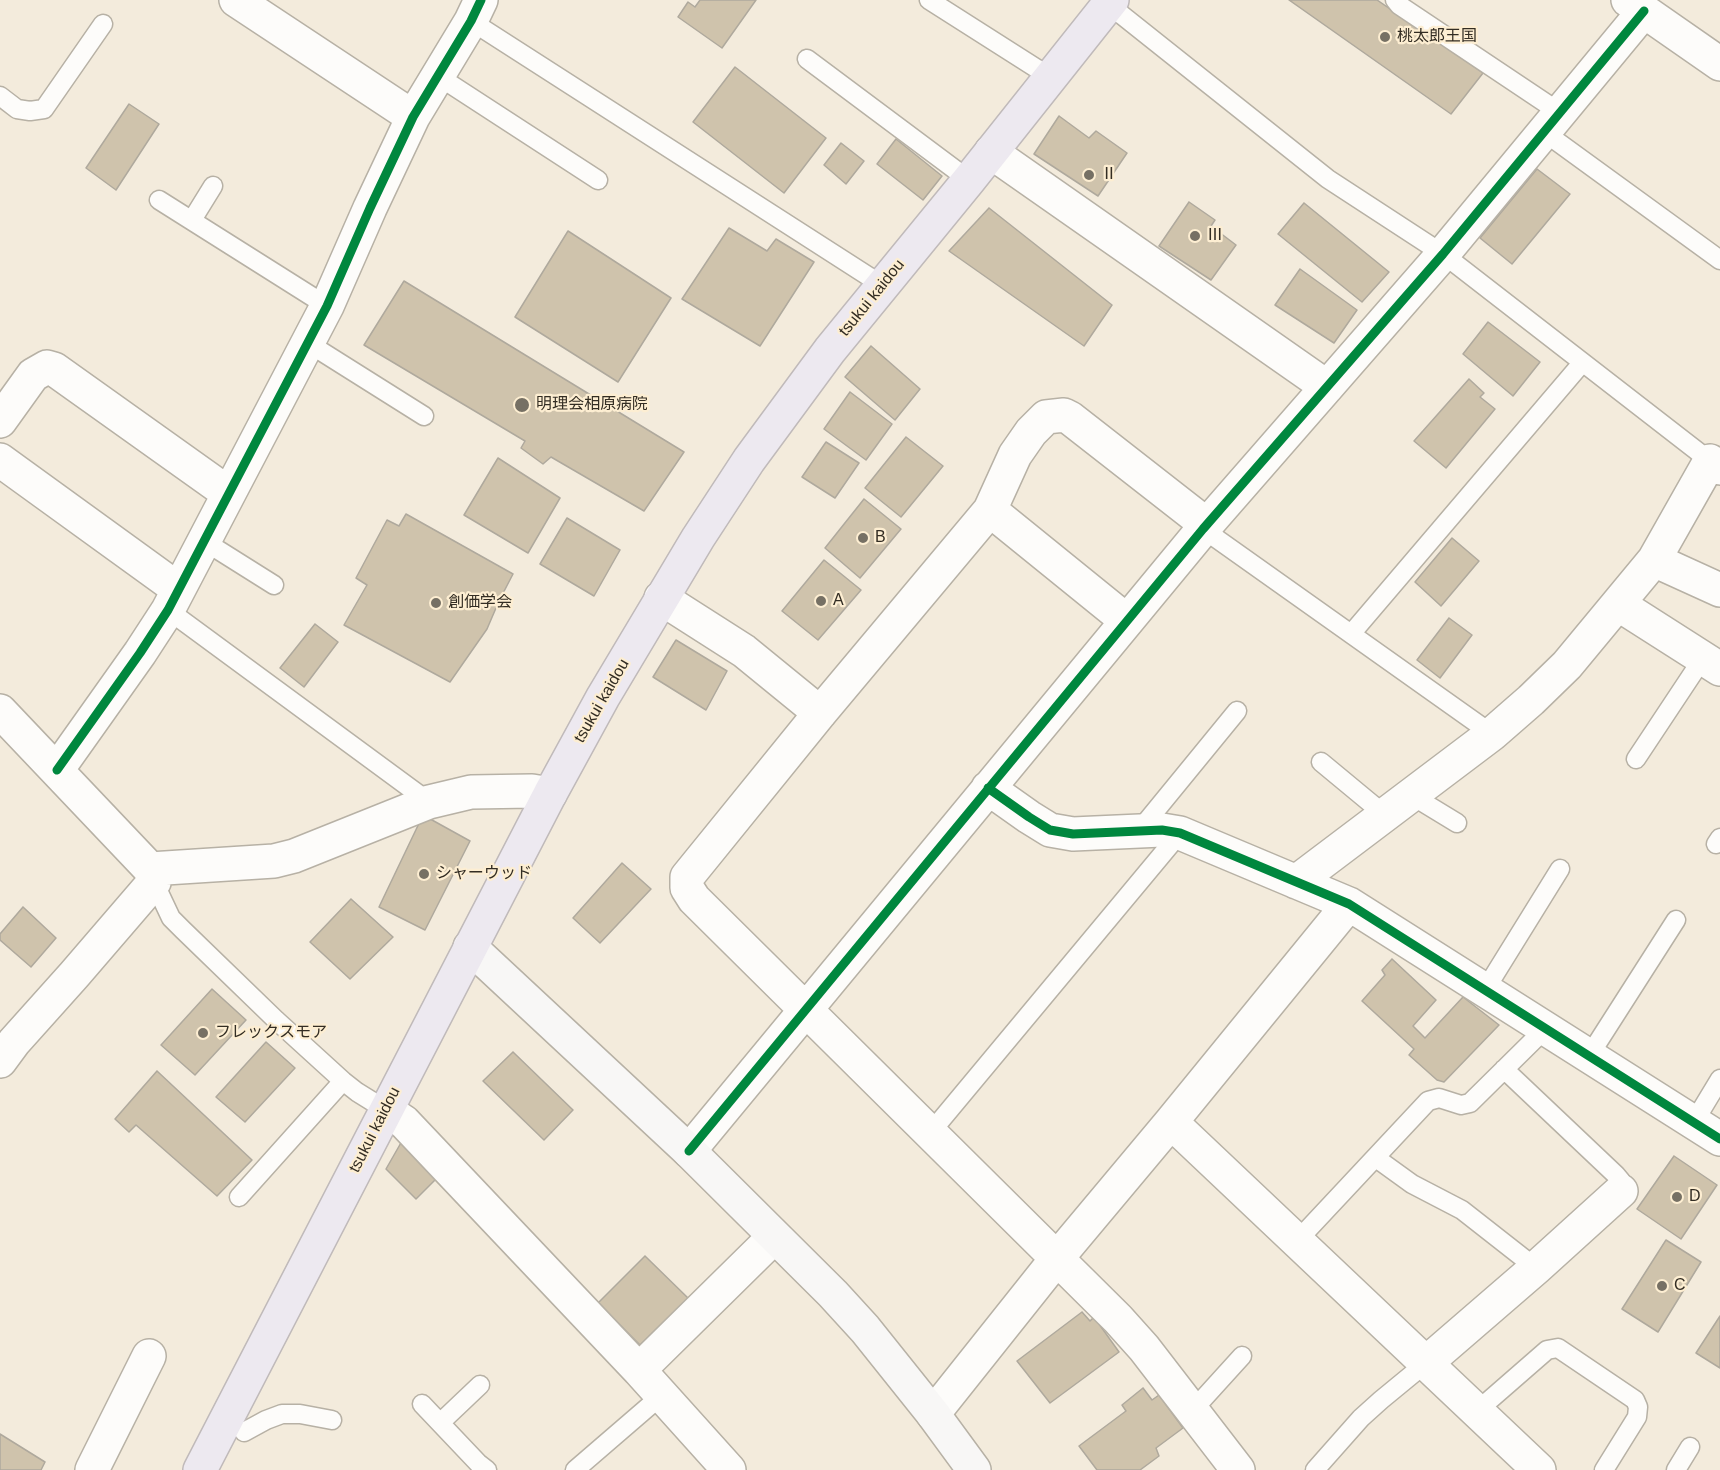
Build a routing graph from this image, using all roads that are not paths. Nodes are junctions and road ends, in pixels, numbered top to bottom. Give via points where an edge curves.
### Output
1 (236, 0) edge
2 (929, 0) edge
3 (1395, 0) edge
4 (1108, 1) edge
5 (1636, 5) edge
6 (476, 11) edge
7 (103, 24) dead end
8 (807, 59) dead end
9 (1720, 64) edge
10 (438, 76) junction
11 (1050, 76) junction
12 (0, 96) edge
13 (413, 117) junction
14 (1552, 122) junction
15 (991, 152) junction
16 (598, 180) dead end
17 (969, 180) junction
18 (213, 186) dead end
19 (159, 200) dead end
20 (192, 220) junction
21 (1443, 254) junction
22 (1720, 260) edge
23 (882, 285) junction
24 (327, 306) junction
25 (308, 343) junction
26 (1582, 363) junction
27 (1327, 387) junction
28 (424, 416) dead end
29 (0, 421) edge
30 (0, 460) edge
31 (1715, 464) edge
32 (228, 493) junction
33 (990, 510) junction
34 (1205, 527) junction
35 (204, 541) junction
36 (1654, 560) junction
37 (274, 585) dead end
38 (1720, 590) edge
39 (661, 598) junction
40 (173, 599) junction
41 (1618, 604) junction
42 (1127, 621) junction
43 (1351, 633) junction
44 (1712, 663) edge
45 (0, 711) edge
46 (1237, 711) dead end
47 (820, 714) junction
48 (1492, 734) junction
49 (1636, 759) dead end
50 (1321, 762) dead end
51 (57, 770) junction
52 (988, 788) junction
53 (550, 794) junction
54 (1411, 795) junction
55 (429, 802) junction
56 (1385, 815) junction
57 (1457, 823) dead end
58 (1138, 832) junction
59 (1180, 833) junction
60 (1560, 869) dead end
61 (152, 875) junction
62 (1296, 882) junction
63 (1349, 904) junction
64 (1676, 920) dead end
65 (470, 947) junction
66 (1485, 990) junction
67 (806, 1010) junction
68 (1546, 1028) junction
69 (1589, 1056) junction
70 (0, 1061) edge
71 (1504, 1069) junction
72 (1720, 1079) edge
73 (343, 1081) junction
74 (386, 1110) junction
75 (1171, 1122) junction
76 (1707, 1130) edge
77 (931, 1132) junction
78 (689, 1151) junction
79 (1376, 1158) junction
80 (1621, 1191) joint
81 (239, 1197) dead end
82 (774, 1237) junction
83 (1297, 1241) junction
84 (1058, 1257) junction
85 (1536, 1268) junction
86 (149, 1356) dead end
87 (1242, 1356) dead end
88 (1426, 1363) junction
89 (639, 1370) junction
90 (480, 1385) dead end
91 (663, 1395) junction
92 (422, 1404) dead end
93 (1192, 1410) junction
94 (1477, 1411) junction
95 (933, 1414) junction
96 (332, 1420) dead end
97 (440, 1423) junction
98 (244, 1432) dead end
99 (1690, 1448) dead end
100 (92, 1470) edge
101 (200, 1470) edge
102 (487, 1470) edge
103 (575, 1470) edge
104 (729, 1470) edge
105 (974, 1470) edge
106 (1238, 1470) edge
107 (1315, 1470) edge
108 (1539, 1470) edge
109 (1604, 1470) edge
110 (1676, 1470) edge

1 - 13 street
2 - 11 lane
3 - 14 lane
4 - 11 highway, tsukui kaidou
4 - 21 lane via 1328,179
5 - 9 street
5 - 14 street
6 - 10 street
6 - 23 lane
7 - 12 lane via 44,109 17,109
8 - 17 lane
10 - 13 street
10 - 16 lane
11 - 15 highway, tsukui kaidou
13 - 24 street
14 - 21 street
14 - 22 lane
15 - 17 highway, tsukui kaidou
15 - 27 street
17 - 23 highway, tsukui kaidou
18 - 20 lane
19 - 20 lane
20 - 24 lane
21 - 26 lane
21 - 27 street
23 - 39 highway, tsukui kaidou via 749,460
24 - 25 street
25 - 28 lane
25 - 32 street
26 - 31 lane
26 - 43 lane
27 - 34 street
29 - 32 street via 33,375 47,367 54,369
30 - 40 street
31 - 36 street
32 - 35 street
33 - 34 street via 1015,455 1031,432 1046,417 1064,415
33 - 42 street
33 - 47 street
34 - 42 street
34 - 43 lane
35 - 37 lane
35 - 40 street
36 - 38 street
36 - 41 street
39 - 47 street via 744,651
39 - 53 highway, tsukui kaidou
40 - 51 street via 140,653
40 - 55 lane
41 - 44 street
41 - 48 street via 1568,665
42 - 52 street
43 - 48 lane
44 - 49 lane
45 - 51 street
46 - 58 lane
47 - 67 street via 687,877 687,888 694,899
48 - 54 street
50 - 56 lane
51 - 61 street
52 - 58 street via 1050,830 1072,834
52 - 67 street
53 - 55 street via 471,792
53 - 65 highway, tsukui kaidou
54 - 56 street
54 - 57 lane
55 - 61 street via 294,856
56 - 62 street
58 - 59 street
59 - 62 street
59 - 77 lane
60 - 66 lane
61 - 70 street
61 - 73 lane via 171,918
62 - 63 street
63 - 66 street
63 - 75 street
64 - 69 lane
65 - 74 highway, tsukui kaidou
65 - 78 street
66 - 68 street
67 - 77 street
67 - 78 street
68 - 69 street
68 - 71 lane
69 - 76 street
71 - 79 lane via 1466,1104 1439,1098 1428,1101
71 - 80 lane via 1616,1175
72 - 76 lane
73 - 74 lane
73 - 81 lane
74 - 89 street via 404,1122
74 - 101 highway, tsukui kaidou
75 - 83 street
75 - 84 street
77 - 84 street
78 - 82 street
79 - 83 lane
79 - 85 lane via 1412,1184 1462,1210
80 - 85 street
82 - 89 street
82 - 95 street via 865,1329
83 - 88 street
84 - 93 street via 1125,1326
84 - 95 street
85 - 88 street
86 - 100 street
87 - 93 lane
88 - 94 street
88 - 107 lane via 1361,1418
89 - 91 street
90 - 97 lane
91 - 103 lane
91 - 104 street
92 - 97 lane
93 - 106 street
94 - 108 street
94 - 109 lane via 1547,1350 1558,1348 1635,1400 1638,1407 1637,1417
95 - 105 street
96 - 98 lane via 282,1414
97 - 102 lane
99 - 110 lane

